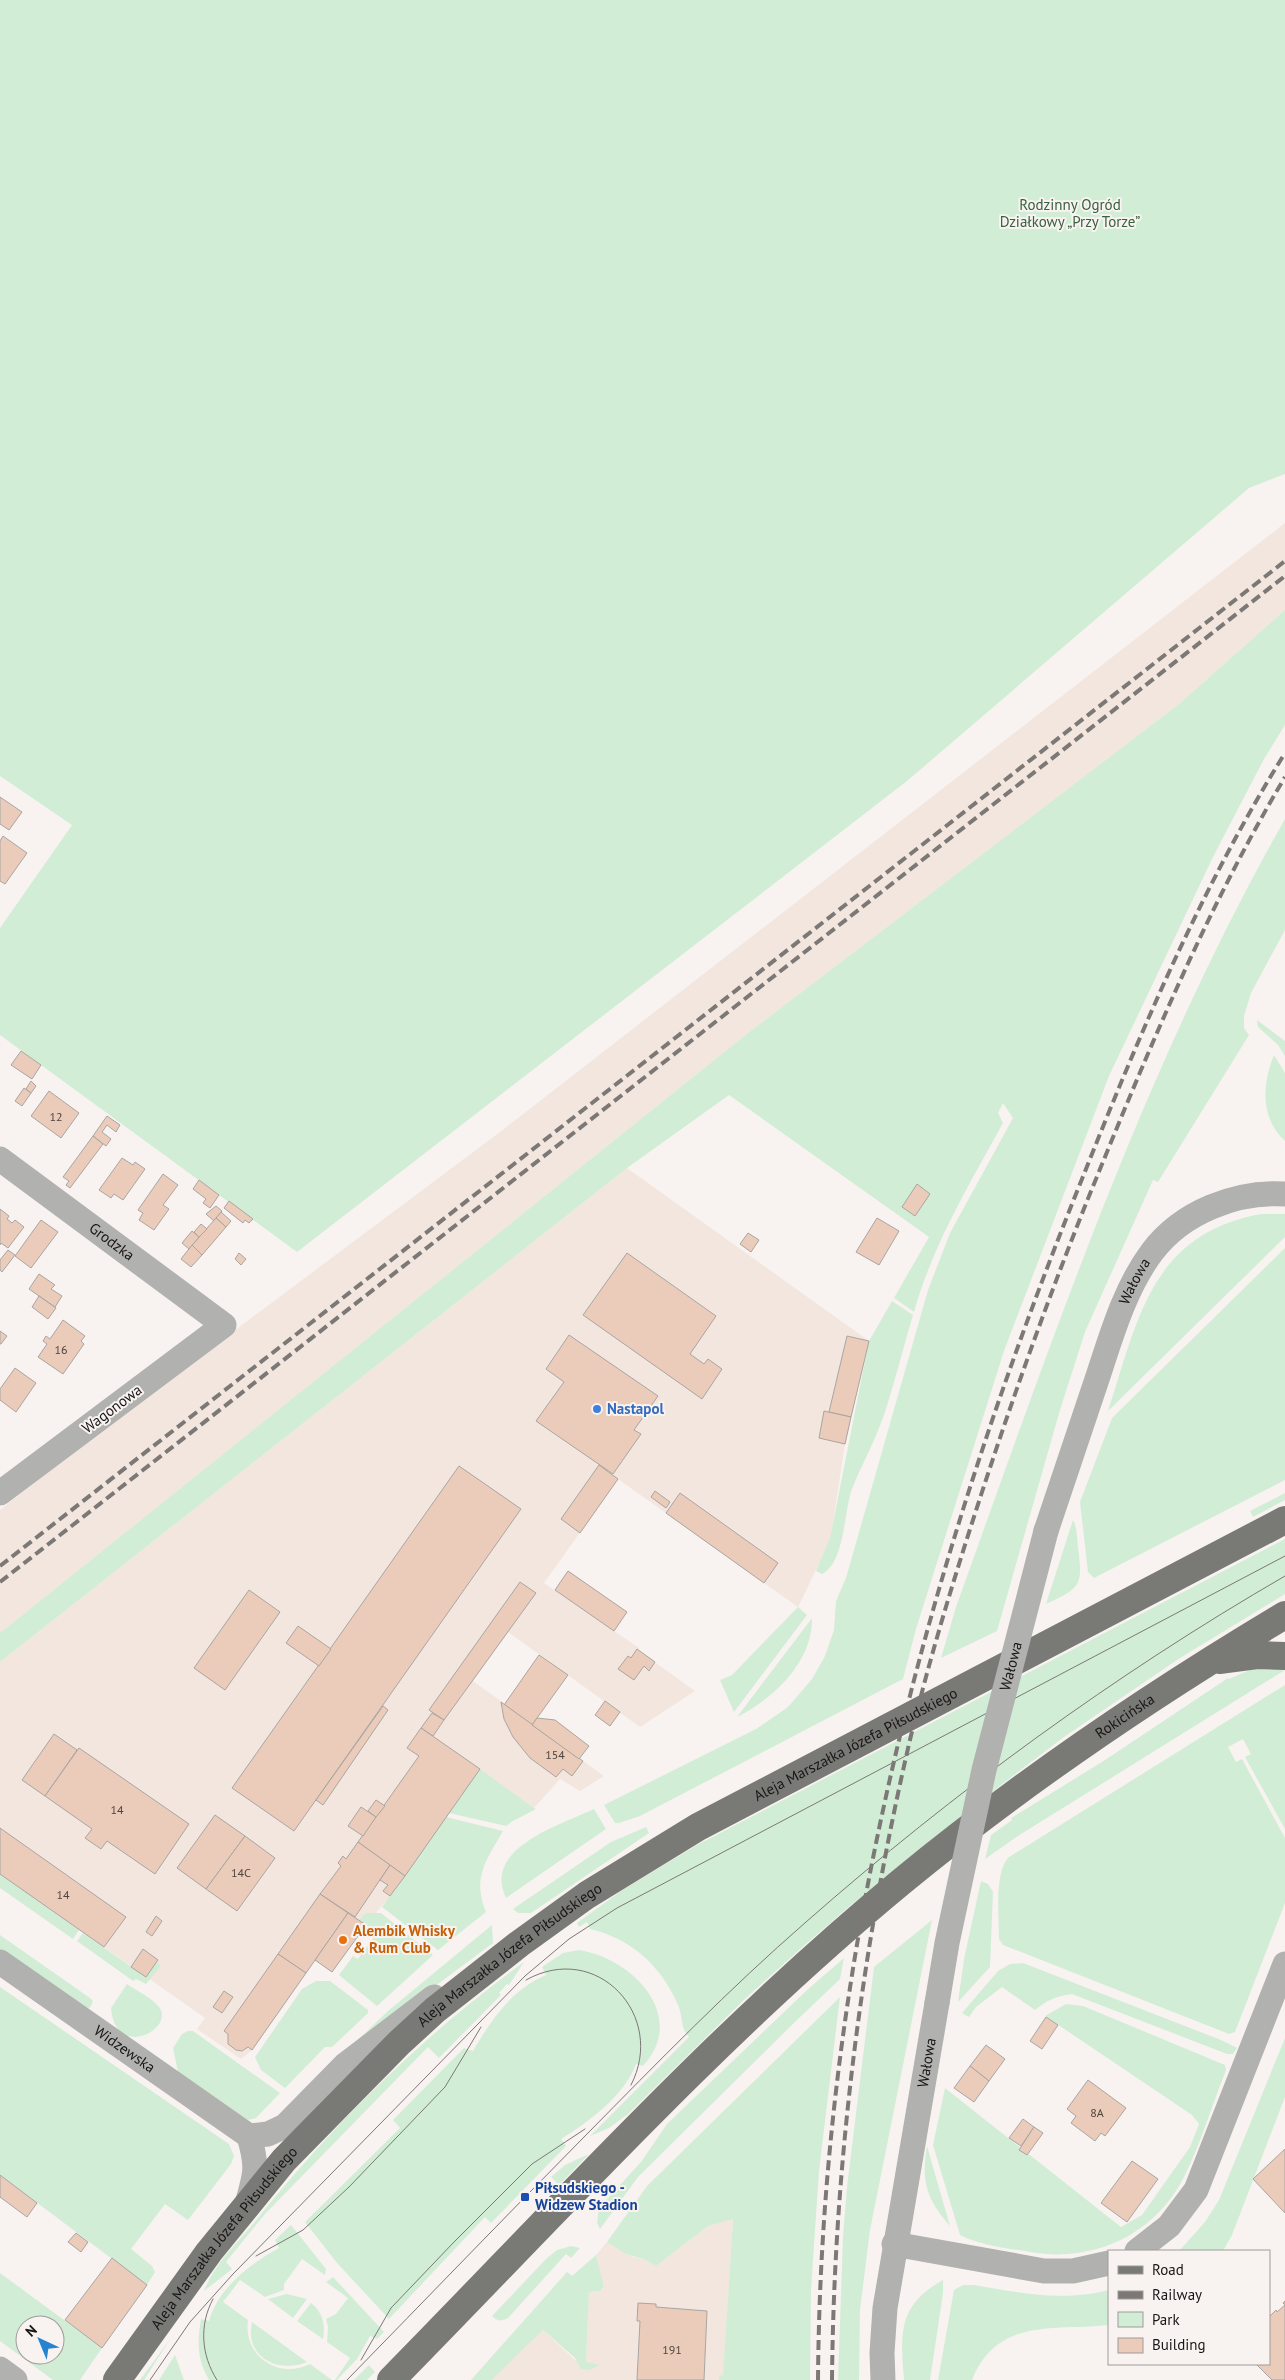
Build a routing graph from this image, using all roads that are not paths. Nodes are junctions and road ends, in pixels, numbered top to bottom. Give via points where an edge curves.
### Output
1 (0, 1159) edge
2 (1285, 1194) edge
3 (224, 1325) joint
4 (0, 1493) edge
5 (1285, 1520) edge
6 (1285, 1615) edge
7 (1285, 1656) edge
8 (1201, 1665) junction
9 (0, 1962) edge
10 (1285, 1964) edge
11 (471, 1980) junction
12 (249, 2136) junction
13 (247, 2206) junction
14 (894, 2244) junction
15 (1138, 2250) edge
16 (1108, 2263) edge
17 (0, 2369) edge
18 (16, 2380) edge
19 (117, 2380) edge
20 (391, 2380) edge
21 (883, 2380) edge

1 - 3 street, Grodzka
2 - 14 street, Wałowa, bridge via 1246,1196 1212,1206 1182,1224 1152,1252 1116,1324 1046,1531 986,1762 947,1943
3 - 4 street, Wagonowa
5 - 11 main road, Aleja Marszałka Józefa Piłsudskiego via 666,1845 587,1896
6 - 8 main road, Rokicińska
7 - 8 main road via 1234,1657
8 - 20 main road, Rokicińska via 972,1824 817,1955 688,2077
9 - 12 street, Widzewska
10 - 15 street via 1196,2190 1169,2226
11 - 12 street via 434,1997 364,2049 285,2126 268,2134
11 - 13 main road, Aleja Marszałka Józefa Piłsudskiego via 363,2078 284,2160
12 - 13 street via 257,2171
13 - 19 main road, Aleja Marszałka Józefa Piłsudskiego via 209,2252
14 - 16 street via 1044,2271 1073,2271
14 - 21 street, Wałowa via 883,2333
17 - 18 street

